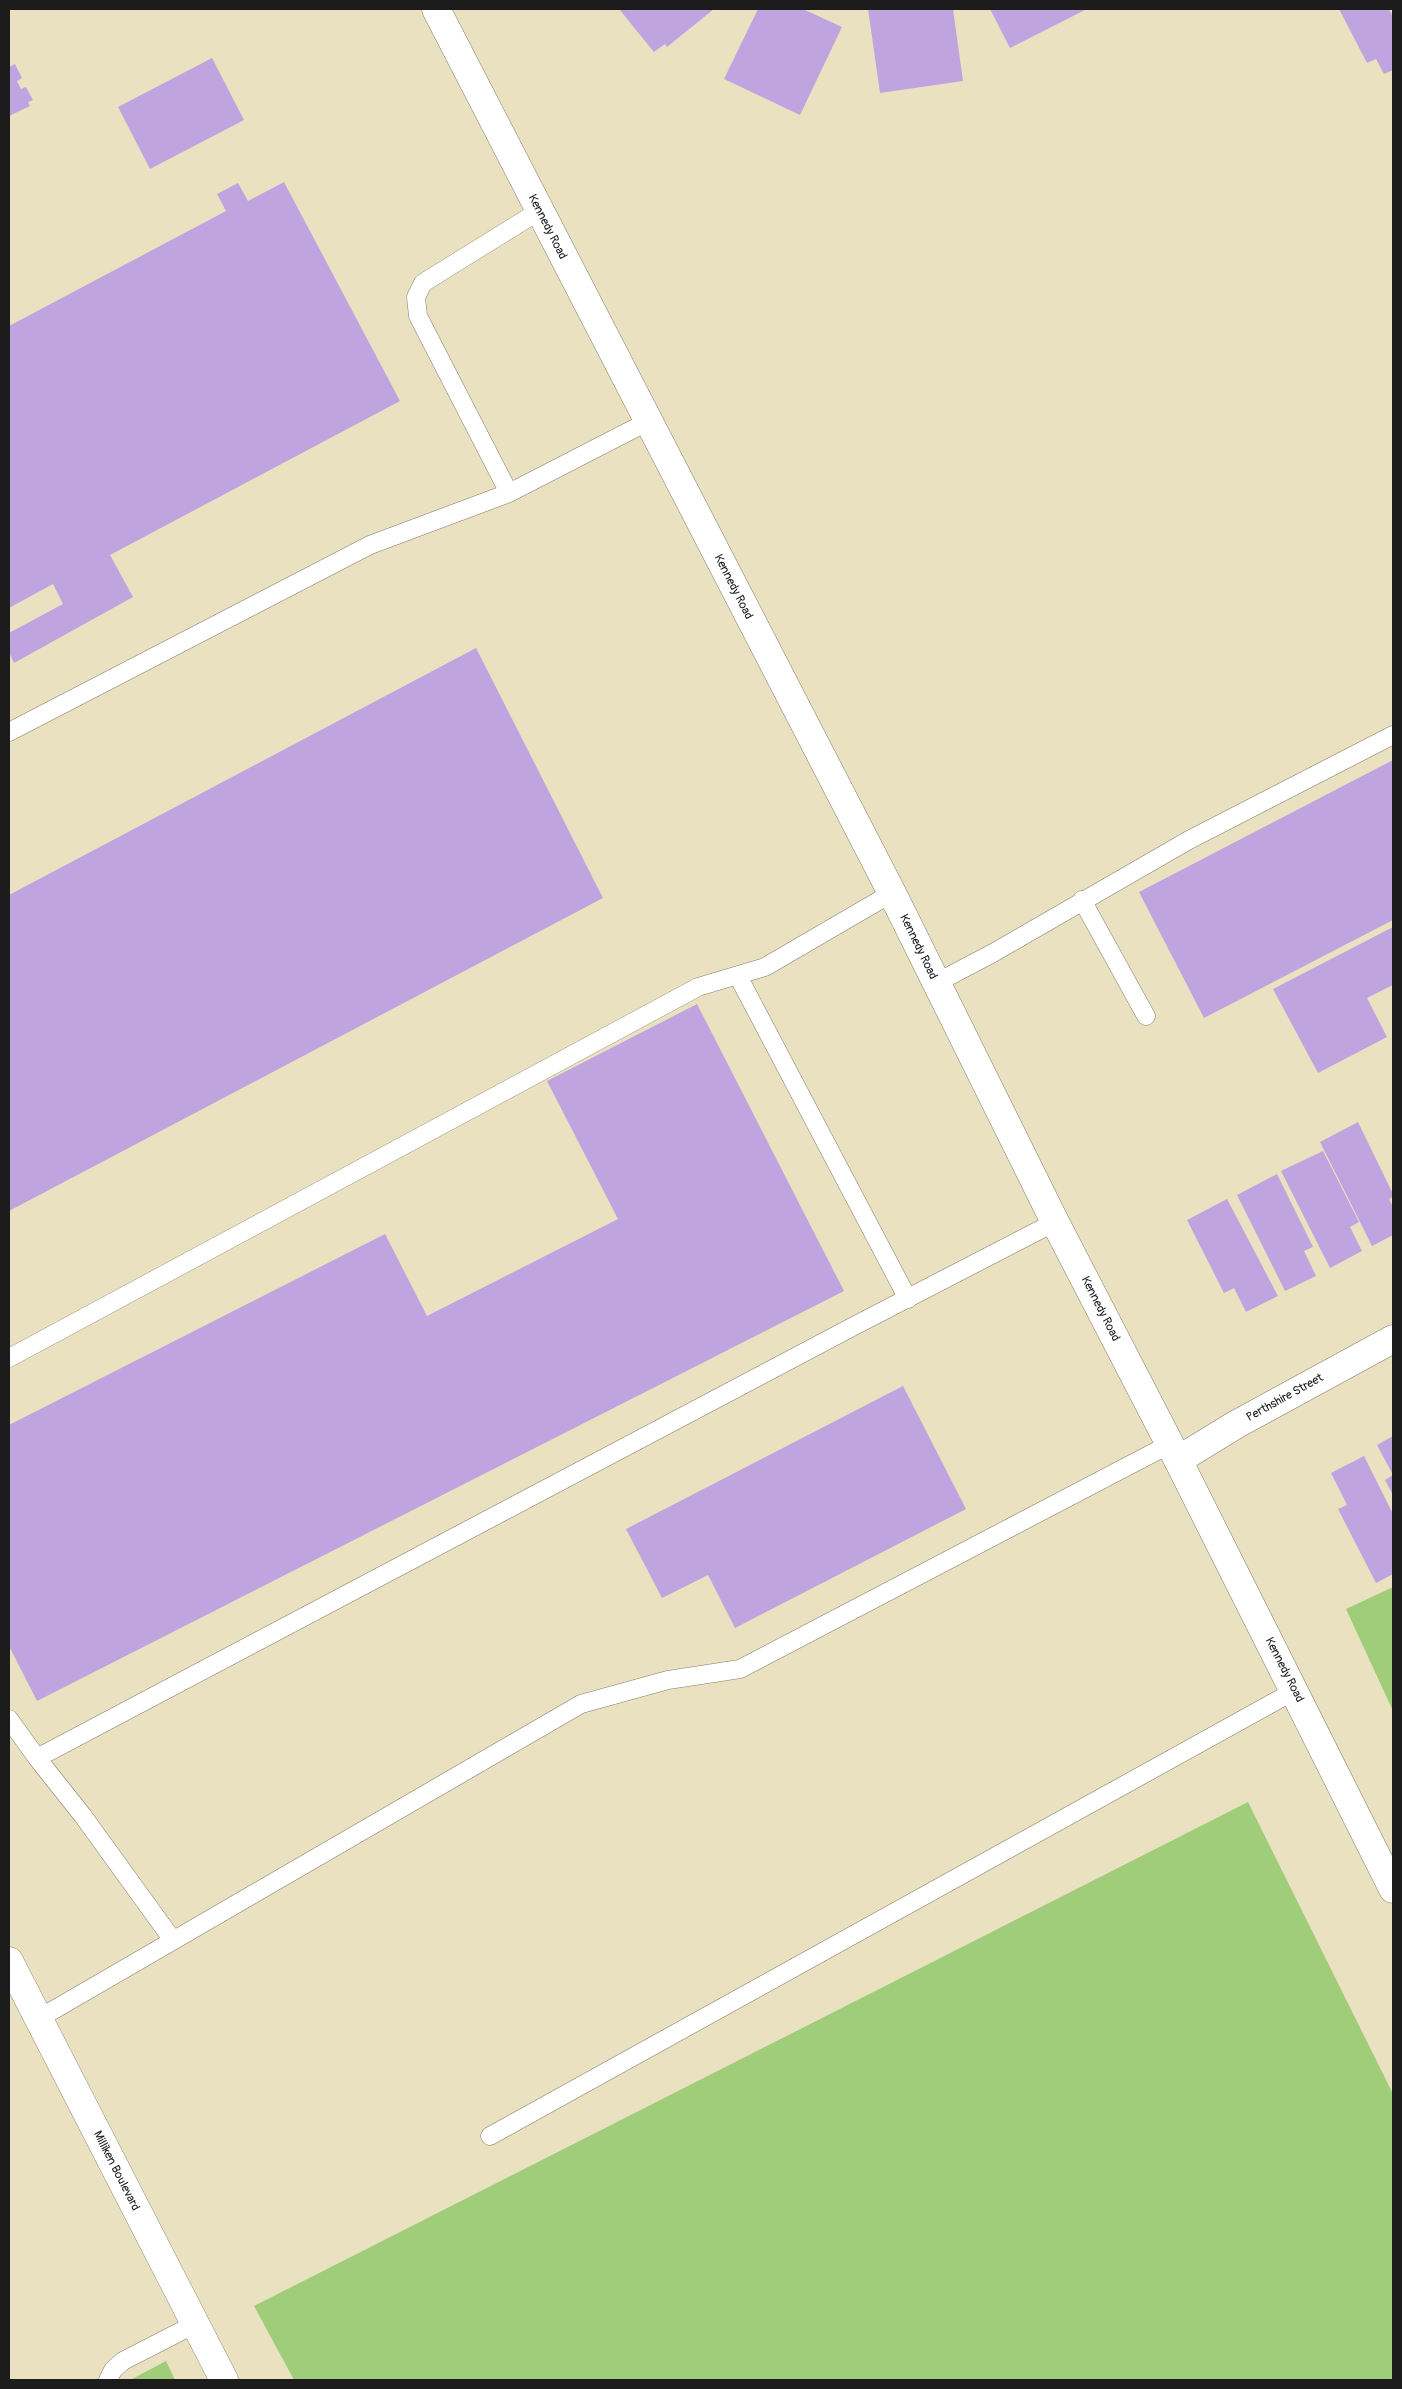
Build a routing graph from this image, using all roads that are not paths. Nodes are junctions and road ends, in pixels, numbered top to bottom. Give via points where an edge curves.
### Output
1 (436, 9) edge
2 (539, 211) junction
3 (647, 422) junction
4 (509, 494) junction
5 (9, 732) edge
6 (1393, 735) edge
7 (892, 893) junction
8 (1082, 900) junction
9 (738, 976) junction
10 (936, 983) junction
11 (1146, 1016) dead end
12 (1055, 1222) junction
13 (908, 1299) junction
14 (1393, 1339) edge
15 (9, 1358) edge
16 (1174, 1452) junction
17 (1294, 1691) junction
18 (9, 1719) edge
19 (37, 1758) junction
20 (1393, 1889) edge
21 (172, 1940) junction
22 (9, 1961) edge
23 (38, 2018) junction
24 (490, 2136) dead end
25 (195, 2324) junction
26 (108, 2380) edge
27 (224, 2380) edge

1 - 2 main road, Kennedy Road
2 - 3 main road, Kennedy Road
2 - 4 lane via 423,283 416,297 418,316
3 - 4 lane
3 - 7 main road, Kennedy Road
4 - 5 lane via 370,545
6 - 8 lane
7 - 9 lane via 765,967
7 - 10 main road, Kennedy Road
8 - 10 lane
8 - 11 lane
9 - 13 lane
9 - 15 lane via 698,988
10 - 12 main road, Kennedy Road
12 - 13 lane
12 - 16 main road, Kennedy Road
13 - 19 lane
14 - 16 main road, Perthshire Street via 1237,1424
16 - 17 main road, Kennedy Road
16 - 21 lane via 740,1669 668,1680 581,1704
17 - 20 main road, Kennedy Road
17 - 24 lane
18 - 19 lane
19 - 21 lane
21 - 23 lane
22 - 23 main road, Milliken Boulevard
23 - 25 main road, Milliken Boulevard
25 - 26 lane via 123,2361
25 - 27 main road, Milliken Boulevard

